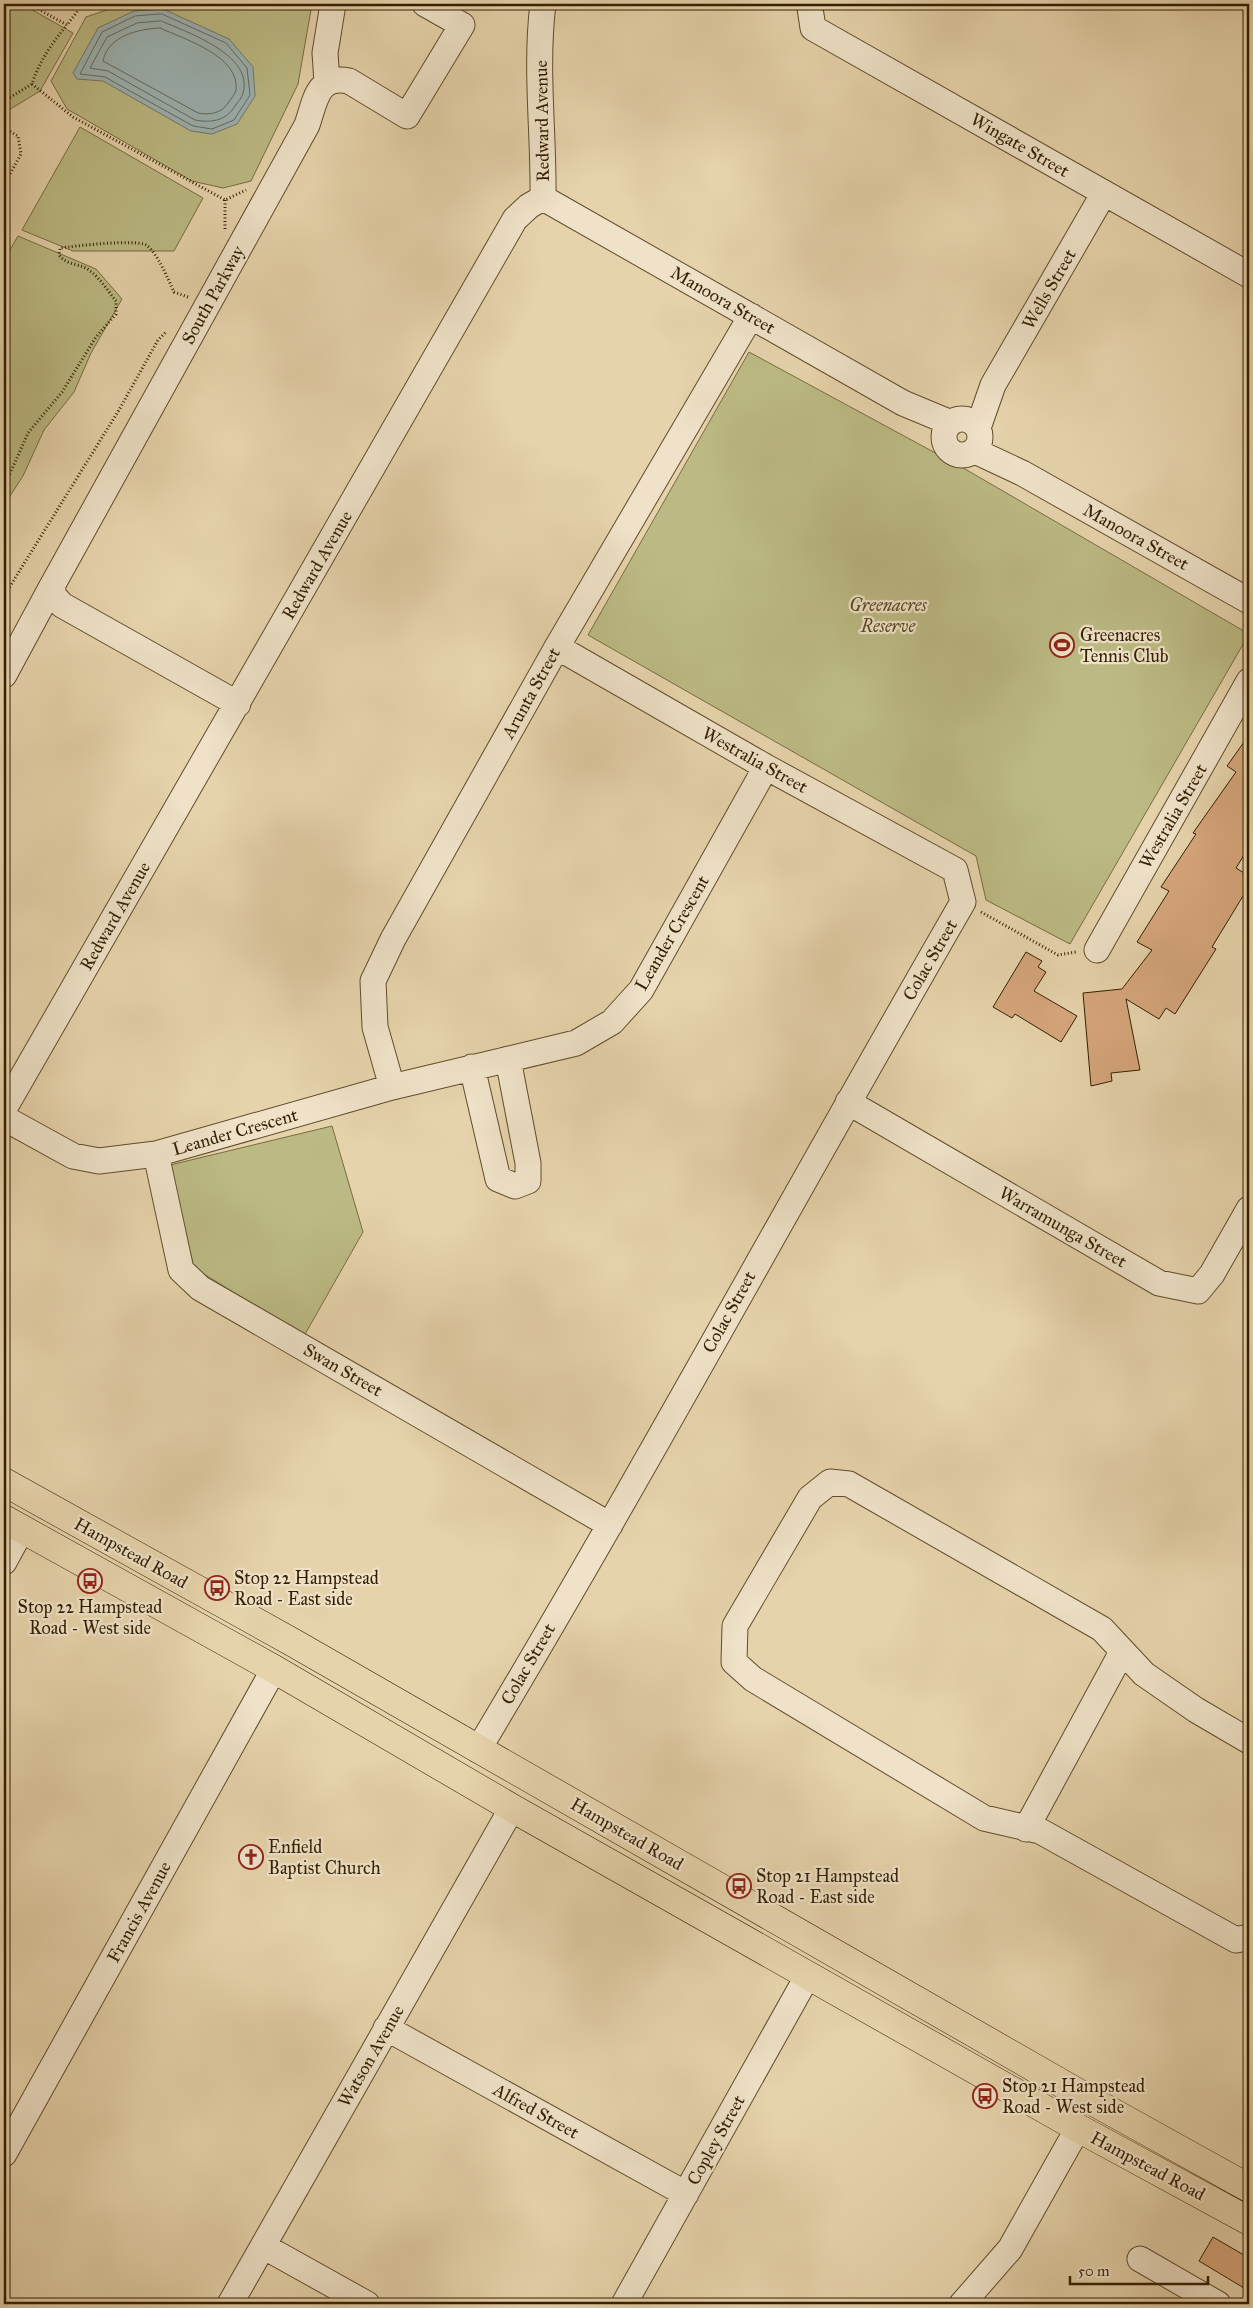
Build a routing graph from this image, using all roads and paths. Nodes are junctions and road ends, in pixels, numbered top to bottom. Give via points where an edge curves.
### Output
1 (29, 4) edge
2 (83, 4) edge
3 (91, 4) edge
4 (95, 4) edge
5 (333, 4) edge
6 (426, 4) edge
7 (543, 4) edge
8 (812, 4) edge
9 (67, 25) junction
10 (327, 82) junction
11 (32, 84) junction
12 (4, 101) edge
13 (4, 128) edge
14 (4, 184) edge
15 (269, 193) junction
16 (1104, 193) junction
17 (542, 198) junction
18 (225, 200) junction
19 (225, 231) dead end
20 (1249, 275) edge
21 (192, 289) dead end
22 (188, 297) junction
23 (185, 305) dead end
24 (751, 316) junction
25 (171, 326) dead end
26 (965, 432) junction
27 (4, 487) edge
28 (52, 586) junction
29 (4, 596) edge
30 (1249, 601) edge
31 (557, 647) junction
32 (4, 675) edge
33 (1249, 681) edge
34 (238, 704) junction
35 (766, 768) junction
36 (955, 870) joint
37 (963, 902) junction
38 (1096, 950) joint
39 (508, 1059) junction
40 (472, 1067) junction
41 (392, 1087) junction
42 (848, 1102) junction
43 (4, 1109) edge
44 (4, 1118) edge
45 (156, 1154) junction
46 (1249, 1208) edge
47 (4, 1482) edge
48 (38, 1502) junction
49 (13, 1524) edge
50 (610, 1524) junction
51 (4, 1562) edge
52 (292, 1642) junction
53 (1122, 1652) junction
54 (274, 1669) junction
55 (1249, 1741) edge
56 (478, 1750) junction
57 (462, 1777) junction
58 (528, 1778) junction
59 (512, 1808) junction
60 (1026, 1829) junction
61 (1249, 1937) edge
62 (824, 1946) junction
63 (808, 1975) junction
64 (386, 2028) junction
65 (1094, 2102) junction
66 (1078, 2128) junction
67 (4, 2154) edge
68 (1249, 2188) edge
69 (686, 2194) junction
70 (1249, 2221) edge
71 (263, 2246) junction
72 (1140, 2259) dead end
73 (230, 2304) edge
74 (367, 2304) edge
75 (624, 2304) edge
76 (962, 2304) edge
77 (1218, 2304) edge

1 - 9 path
2 - 9 path
3 - 4 path
5 - 10 street via 325,53
6 - 10 street via 462,25 407,116 349,81
7 - 17 street, Redward Avenue via 540,96 544,161
8 - 16 street, Wingate Street via 813,28
9 - 11 path via 36,72
10 - 15 street, South Parkway via 317,93 307,124
11 - 12 path
11 - 18 path via 73,117
13 - 14 path via 18,136 21,154
15 - 18 path via 256,186
15 - 28 street, South Parkway
16 - 20 street, Wingate Street
16 - 26 street, Wells Street
17 - 24 street, Manoora Street
17 - 34 street, Redward Avenue via 515,219
18 - 19 path
21 - 22 path
22 - 23 path
22 - 27 path via 174,292 146,245 133,241 60,248 59,255 63,261 89,270 116,300 116,314 96,336 62,392 28,433
24 - 26 street, Manoora Street via 903,403
24 - 31 street, Arunta Street
25 - 29 path via 158,340 119,410
26 - 30 street, Manoora Street via 1022,473
28 - 32 street, South Parkway
28 - 34 street via 54,596 62,605
31 - 35 street, Westralia Street
31 - 41 street, Arunta Street via 393,938 373,980 375,1027
33 - 38 street, Westralia Street
34 - 43 street, Redward Avenue
35 - 36 street, Westralia Street
35 - 39 street, Leander Crescent via 636,996 612,1022 576,1043
36 - 37 street, Colac Street
37 - 38 path via 1058,955
37 - 42 street, Colac Street
39 - 40 street, Leander Crescent
39 - 40 street via 528,1163 528,1181 515,1186 498,1178
40 - 41 street, Leander Crescent
41 - 45 street, Leander Crescent
42 - 46 street, Warramunga Street via 1159,1283 1198,1291 1212,1274
42 - 50 street, Colac Street
44 - 45 street, Leander Crescent via 73,1156 99,1161
45 - 50 street, Swan Street via 181,1270 200,1288
47 - 48 highway, Hampstead Road
48 - 49 highway
48 - 52 highway, Hampstead Road
49 - 51 street
49 - 54 highway, Hampstead Road
50 - 56 street, Colac Street
52 - 54 highway
52 - 56 highway, Hampstead Road
53 - 55 street via 1144,1674
53 - 60 street
53 - 60 street via 1094,1624 849,1484 830,1482 810,1498 735,1626 734,1662 753,1679 984,1818
54 - 57 highway, Hampstead Road
54 - 67 street, Francis Avenue
56 - 57 highway
56 - 58 highway, Hampstead Road
57 - 59 highway, Hampstead Road
58 - 59 highway
58 - 62 highway, Hampstead Road
59 - 63 highway, Hampstead Road
59 - 64 street, Watson Avenue
60 - 61 street via 1040,1831 1236,1940
62 - 63 highway
62 - 65 highway, Hampstead Road
63 - 66 highway, Hampstead Road
63 - 69 street, Copley Street
64 - 69 street, Alfred Street
64 - 71 street, Watson Avenue
65 - 66 highway
65 - 68 highway, Hampstead Road
66 - 70 highway, Hampstead Road
66 - 76 street via 1010,2249
69 - 75 street, Copley Street
71 - 73 street, Watson Avenue
71 - 74 street
72 - 77 street

